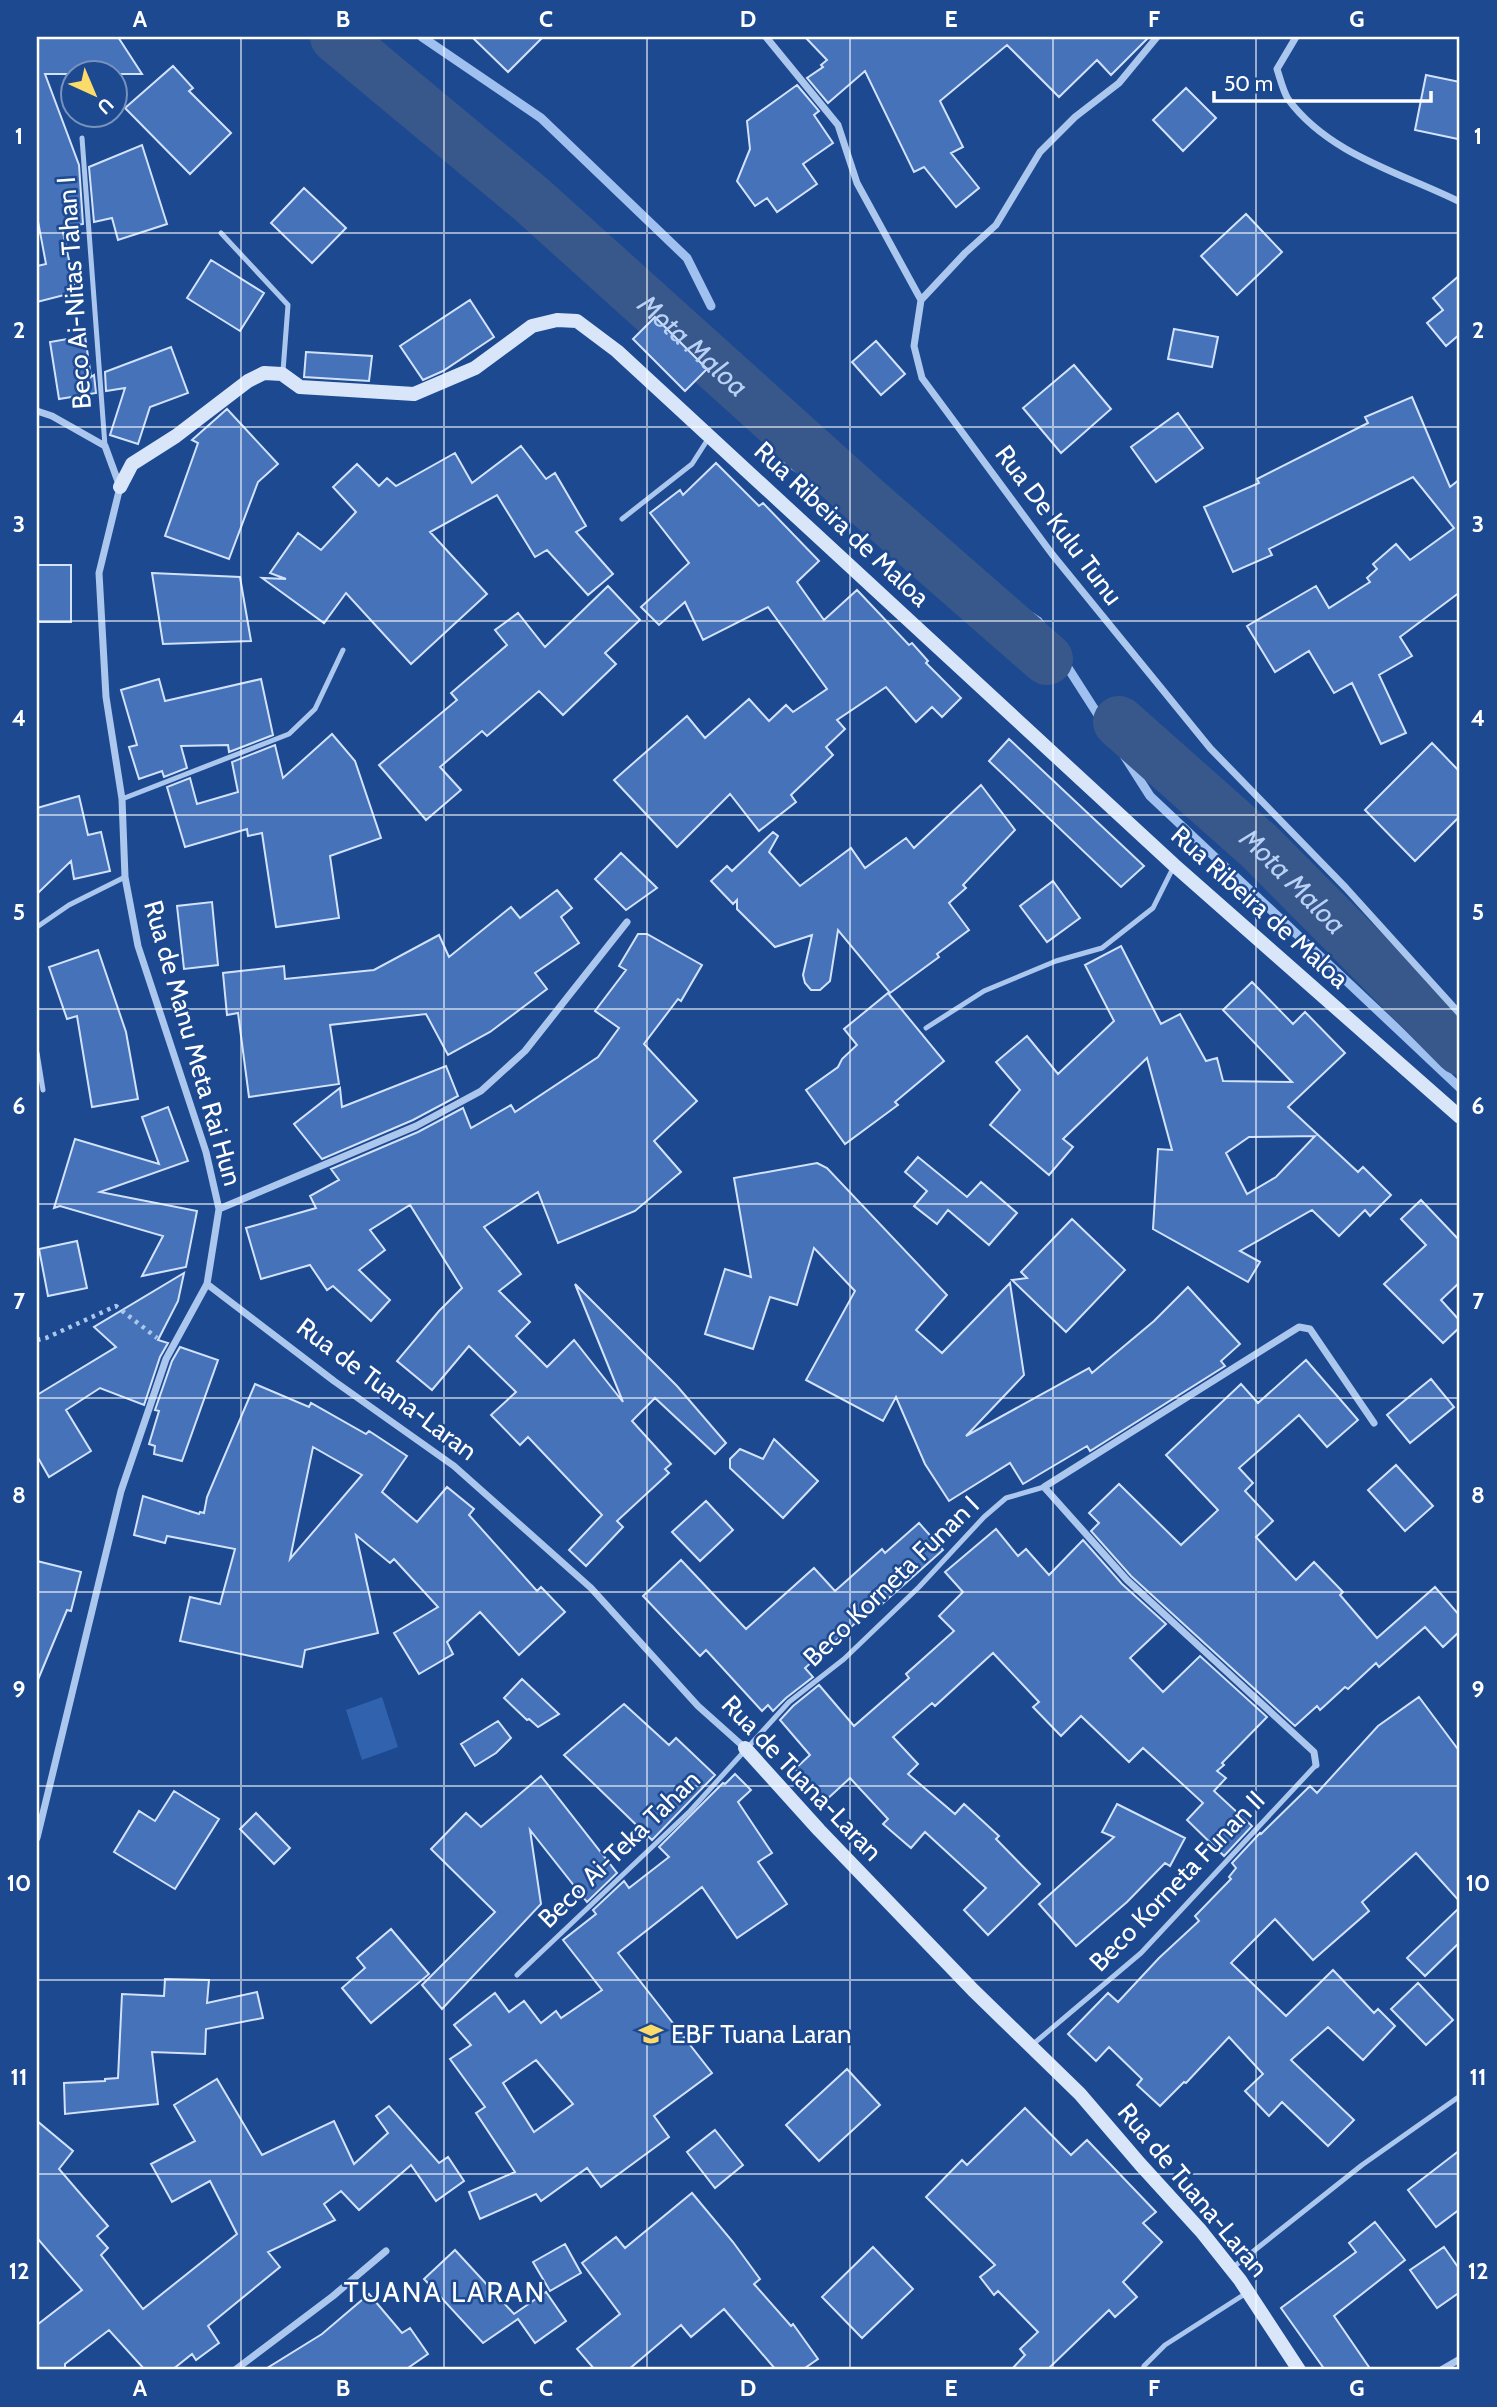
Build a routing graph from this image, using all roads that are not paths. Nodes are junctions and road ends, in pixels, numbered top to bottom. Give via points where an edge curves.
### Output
1 (766, 37) edge
2 (1157, 37) edge
3 (1296, 37) edge
4 (82, 138) dead end
5 (1460, 202) edge
6 (221, 233) dead end
7 (921, 300) junction
8 (282, 374) junction
9 (37, 411) edge
10 (710, 437) junction
11 (105, 446) junction
12 (120, 487) junction
13 (622, 519) dead end
14 (343, 650) dead end
15 (122, 799) junction
16 (1174, 865) junction
17 (125, 877) junction
18 (627, 922) dead end
19 (37, 928) edge
20 (1460, 1014) edge
21 (926, 1028) dead end
22 (37, 1053) edge
23 (43, 1090) dead end
24 (1460, 1117) edge
25 (219, 1209) junction
26 (207, 1284) junction
27 (1374, 1423) dead end
28 (1044, 1486) junction
29 (745, 1748) junction
30 (1316, 1765) joint
31 (37, 1838) edge
32 (517, 1975) dead end
33 (1030, 2046) junction
34 (1460, 2096) edge
35 (386, 2251) dead end
36 (1231, 2269) junction
37 (1248, 2292) junction
38 (1460, 2359) edge
39 (235, 2370) edge
40 (1143, 2370) edge
41 (1299, 2370) edge
42 (1441, 2370) edge

1 - 7 street via 838,125 857,183
2 - 7 street via 1119,83 1040,152 996,225
3 - 5 street via 1277,69 1287,98 1313,126 1401,177
4 - 11 lane, Beco Ai-Nitas Tahan I
6 - 8 lane via 288,305
7 - 20 street, Rua De Kulu Tunu via 914,346 922,378 1052,554 1210,748
8 - 10 street, Rua Ribeira de Maloa via 300,387 414,394 475,368 532,326 577,321 617,351
8 - 12 street via 264,373 248,381 132,464
9 - 11 street
10 - 13 lane via 692,464
10 - 16 street, Rua Ribeira de Maloa
11 - 12 street
12 - 15 street, Rua de Manu Meta Rai Hun via 99,573 106,697
14 - 15 lane via 314,709 289,734
15 - 17 street, Rua de Manu Meta Rai Hun
16 - 21 lane via 1153,908 1102,948 1056,961 984,991
16 - 24 street, Rua Ribeira de Maloa
17 - 19 lane via 69,905
17 - 25 street, Rua de Manu Meta Rai Hun via 138,947 206,1152
18 - 25 street via 525,1051 481,1091 416,1126
22 - 23 lane
25 - 26 street, Rua de Manu Meta Rai Hun
26 - 29 street, Rua de Tuana-Laran via 454,1466 591,1588 698,1706
26 - 31 street, Rua de Manu Meta Rai Hun via 172,1350 121,1491
27 - 28 street via 1310,1329 1299,1327
28 - 29 lane, Beco Korneta Funan I via 1006,1498 984,1517 919,1587 844,1659 789,1702
28 - 30 street via 1127,1580 1314,1752
29 - 32 lane, Beco Ai-Teka Tahan via 690,1811
29 - 33 street, Rua de Tuana-Laran
30 - 33 lane, Beco Korneta Funan II via 1141,1953
33 - 36 street, Rua de Tuana-Laran via 1080,2094
34 - 36 lane via 1362,2165
35 - 39 street
36 - 37 street, Rua de Tuana-Laran
37 - 40 lane via 1165,2345
37 - 41 street, Rua de Tuana-Laran
38 - 42 street

